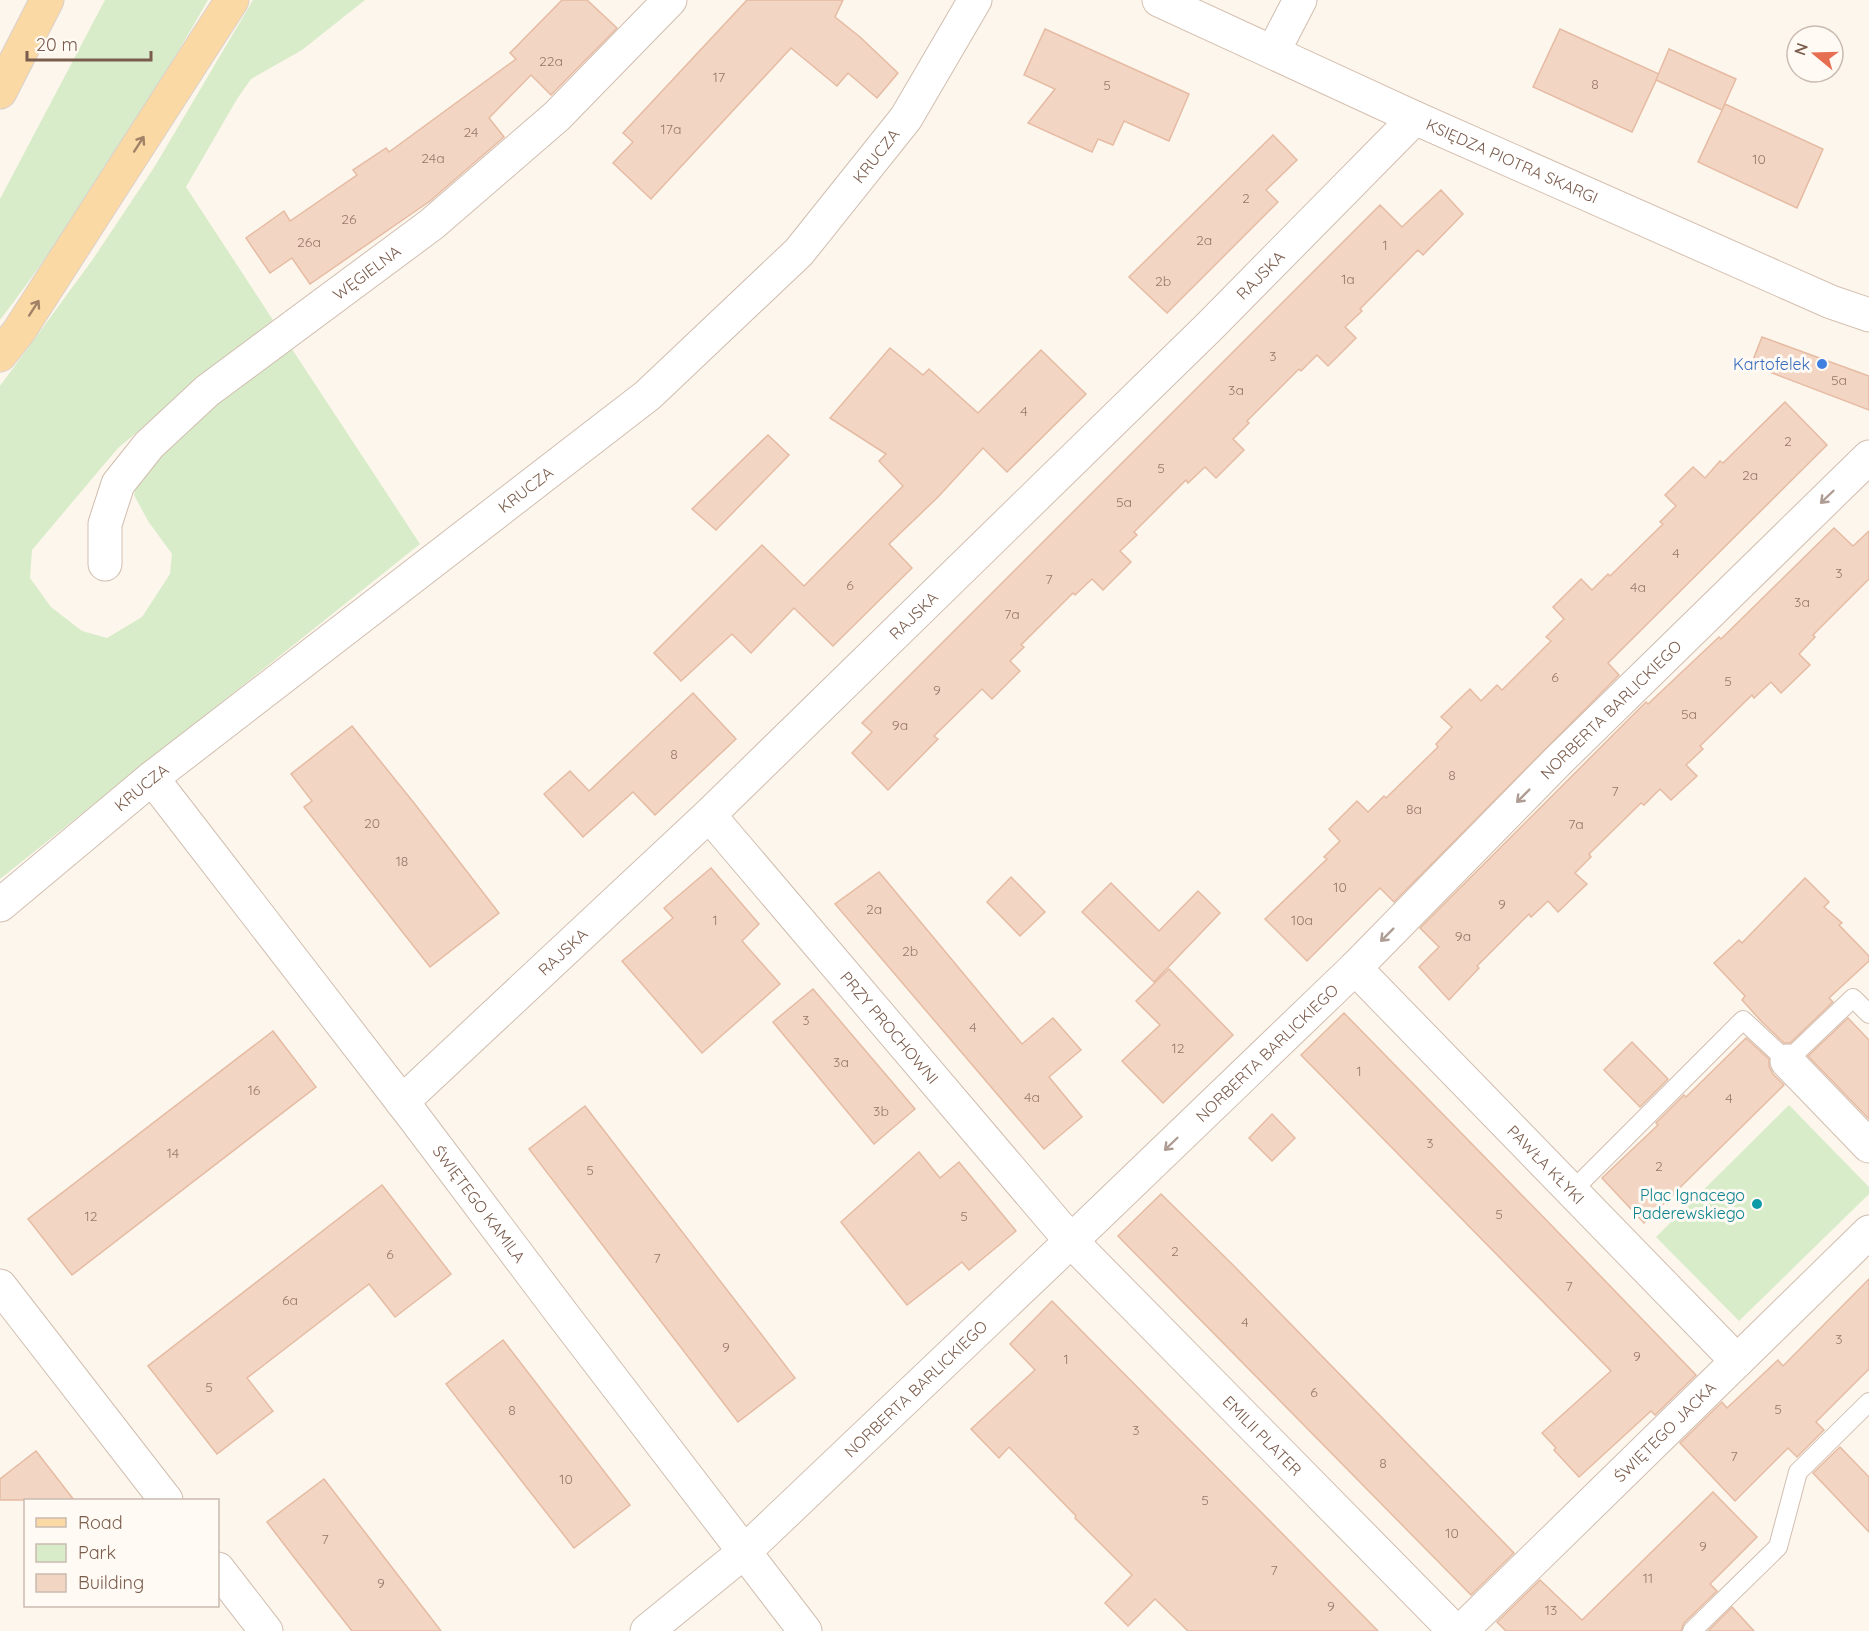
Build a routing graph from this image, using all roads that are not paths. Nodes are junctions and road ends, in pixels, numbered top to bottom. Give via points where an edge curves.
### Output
1 (47, 0) edge
2 (232, 0) edge
3 (670, 0) edge
4 (975, 0) edge
5 (1159, 0) edge
6 (1300, 0) edge
7 (1273, 52) junction
8 (0, 92) edge
9 (1415, 118) junction
10 (1869, 315) edge
11 (0, 355) edge
12 (1869, 457) edge
13 (105, 564) dead end
14 (152, 778) junction
15 (709, 815) junction
16 (0, 905) edge
17 (1355, 968) junction
18 (1869, 1014) edge
19 (1787, 1061) junction
20 (402, 1102) junction
21 (1869, 1146) edge
22 (1572, 1191) junction
23 (1869, 1232) edge
24 (1071, 1241) junction
25 (0, 1286) edge
26 (1737, 1361) junction
27 (1869, 1402) edge
28 (165, 1499) edge
29 (744, 1552) junction
30 (219, 1570) edge
31 (266, 1631) edge
32 (647, 1631) edge
33 (805, 1631) edge
34 (1455, 1631) edge
35 (1461, 1631) edge
36 (1692, 1631) edge

1 - 8 main road
11 -> 2 main road
3 - 13 street, WĘGIELNA via 558,116 432,224 207,391 148,445 118,484 105,524
4 - 14 street, KRUCZA via 906,118 799,252 757,292 648,395
5 - 7 street, KSIĘDZA PIOTRA SKARGI
6 - 7 street
7 - 9 street, KSIĘDZA PIOTRA SKARGI
9 - 10 street, KSIĘDZA PIOTRA SKARGI via 1831,302
9 - 15 street, RAJSKA via 1210,326
12 -> 17 street, NORBERTA BARLICKIEGO via 1576,743
14 - 16 street, KRUCZA
14 - 20 street, ŚWIĘTEGO KAMILA
15 - 20 street, RAJSKA
15 - 24 street, PRZY PROCHOWNI
17 - 22 street, PAWŁA KŁYKI
17 -> 24 street, NORBERTA BARLICKIEGO
18 - 19 lane via 1853,998
19 - 21 street
19 - 22 lane via 1743,1020
20 - 29 street, ŚWIĘTEGO KAMILA
22 - 26 street, PAWŁA KŁYKI
23 - 26 street, ŚWIĘTEGO JACKA
24 - 29 street, NORBERTA BARLICKIEGO
24 - 34 street, EMILII PLATER
25 - 28 street
26 - 35 street, ŚWIĘTEGO JACKA
27 - 36 lane via 1798,1472 1778,1547
29 - 32 street, NORBERTA BARLICKIEGO
29 - 33 street, ŚWIĘTEGO KAMILA
30 - 31 street

